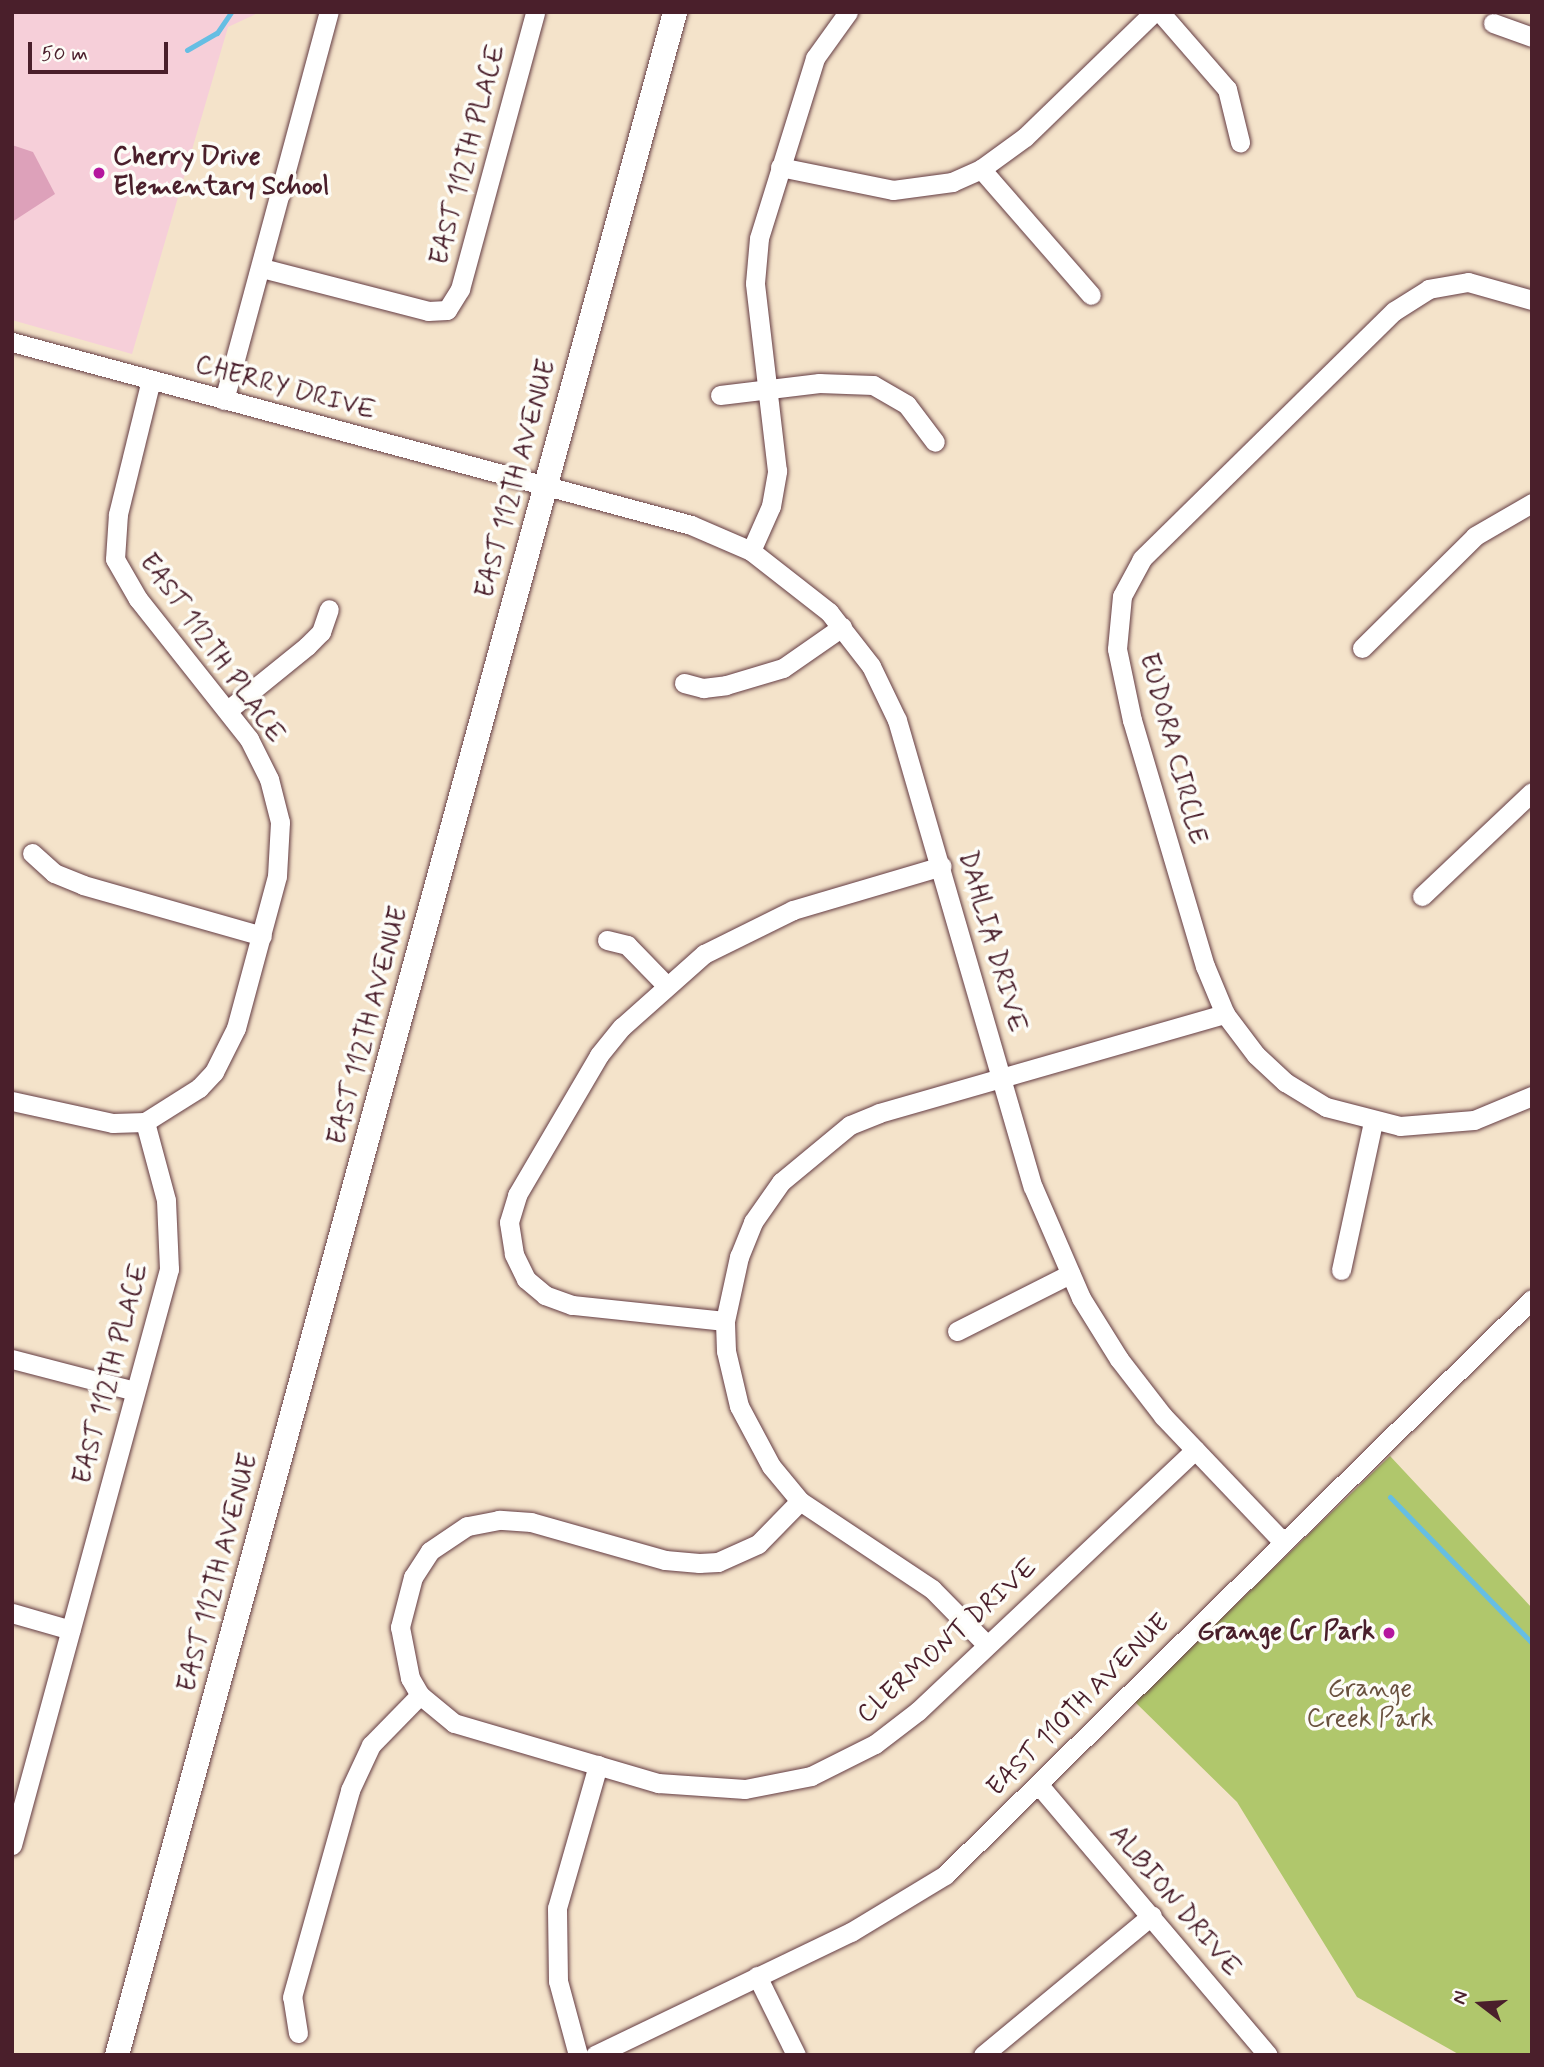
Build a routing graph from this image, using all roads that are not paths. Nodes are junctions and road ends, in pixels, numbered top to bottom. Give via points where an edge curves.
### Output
1 (329, 12) edge
2 (535, 12) edge
3 (675, 12) edge
4 (848, 12) edge
5 (1154, 12) edge
6 (1160, 12) edge
7 (1493, 23) dead end
8 (1532, 37) edge
9 (1240, 142) dead end
10 (780, 167) junction
11 (981, 169) junction
12 (262, 268) junction
13 (1091, 295) dead end
14 (1532, 300) edge
15 (12, 342) edge
16 (151, 380) junction
17 (767, 392) junction
18 (720, 395) dead end
19 (223, 400) junction
20 (935, 442) dead end
21 (545, 486) junction
22 (1532, 503) edge
23 (751, 551) junction
24 (329, 609) dead end
25 (842, 627) junction
26 (1362, 648) dead end
27 (684, 683) dead end
28 (228, 709) junction
29 (1532, 792) edge
30 (32, 853) dead end
31 (942, 866) junction
32 (1422, 896) dead end
33 (262, 936) junction
34 (607, 940) dead end
35 (666, 985) junction
36 (1224, 1014) junction
37 (1003, 1077) junction
38 (1532, 1096) edge
39 (12, 1101) edge
40 (145, 1122) junction
41 (1373, 1122) junction
42 (1341, 1270) dead end
43 (1070, 1274) junction
44 (1532, 1299) edge
45 (725, 1321) junction
46 (957, 1331) dead end
47 (12, 1359) edge
48 (135, 1391) junction
49 (1195, 1450) junction
50 (800, 1501) junction
51 (1282, 1541) junction
52 (12, 1614) edge
53 (71, 1630) junction
54 (987, 1646) junction
55 (420, 1695) junction
56 (598, 1765) junction
57 (1038, 1784) junction
58 (12, 1845) edge
59 (1152, 1915) junction
60 (757, 1976) junction
61 (298, 2032) dead end
62 (117, 2055) edge
63 (578, 2055) edge
64 (595, 2055) edge
65 (796, 2055) edge
66 (983, 2055) edge
67 (1268, 2055) edge

1 - 12 street
2 - 12 street, EAST 112TH PLACE via 460,289 447,310 428,311
3 - 21 street, EAST 112TH AVENUE
4 - 10 street via 815,58
5 - 11 street via 1025,137
6 - 9 street via 1227,89
7 - 8 street
10 - 11 street via 894,190 934,186
10 - 17 street via 755,261
11 - 13 street via 1013,211
12 - 19 street
14 - 36 street, EUDORA CIRCLE via 1468,282 1412,297 1161,536 1129,579 1117,619 1117,649 1132,720 1205,966
15 - 16 street, CHERRY DRIVE
16 - 19 street, CHERRY DRIVE
16 - 28 street, EAST 112TH PLACE via 118,514 115,559 138,599
17 - 18 street
17 - 20 street via 819,383 873,385 907,405
17 - 23 street via 777,471 771,506
19 - 21 street, CHERRY DRIVE
21 - 23 street, DAHLIA DRIVE via 691,525
21 - 62 street, EAST 112TH AVENUE
22 - 26 street via 1475,536
23 - 25 street, DAHLIA DRIVE
24 - 28 street via 321,632 307,646
25 - 27 street via 783,668 726,685 703,688
25 - 31 street, DAHLIA DRIVE via 887,694
28 - 33 street, EAST 112TH PLACE via 269,779 281,822 281,853
29 - 32 street
30 - 33 street via 54,873 83,885
31 - 35 street via 793,910 722,943
31 - 37 street, DAHLIA DRIVE
33 - 40 street, EAST 112TH PLACE via 236,1028 214,1072 190,1094
34 - 35 street via 626,945
35 - 45 street via 622,1027 582,1079 517,1195 509,1237 527,1279 557,1301
36 - 37 street
36 - 41 street, EUDORA CIRCLE via 1256,1055 1285,1082 1326,1107
37 - 43 street, DAHLIA DRIVE via 1033,1187
37 - 45 street via 880,1113 837,1133 806,1157 781,1182 753,1223 733,1275
38 - 41 street, EUDORA CIRCLE via 1496,1113 1450,1124
39 - 40 street via 113,1123
40 - 48 street, EAST 112TH PLACE via 166,1200 169,1269
41 - 42 street
43 - 46 street
43 - 49 street, DAHLIA DRIVE via 1119,1359
44 - 51 street, EAST 110TH AVENUE
45 - 50 street via 729,1368 739,1406 771,1466
47 - 48 street
48 - 53 street, EAST 112TH PLACE
49 - 51 street, DAHLIA DRIVE
49 - 54 street, CLERMONT DRIVE
50 - 54 street via 932,1589
50 - 55 street via 758,1544 708,1563 665,1560 514,1520 484,1521 452,1533 420,1564 404,1602 402,1653
51 - 57 street, EAST 110TH AVENUE
52 - 53 street
53 - 58 street, EAST 112TH PLACE
54 - 56 street, CLERMONT DRIVE via 918,1712 874,1744 811,1776 745,1789 701,1789 658,1783
55 - 56 street, CLERMONT DRIVE via 454,1723
55 - 61 street via 372,1745 351,1790 292,1997
56 - 63 street via 556,1922 558,1981
57 - 59 street, ALBION DRIVE
57 - 60 street, EAST 110TH AVENUE via 970,1853 925,1890 851,1932
59 - 66 street
59 - 67 street, ALBION DRIVE
60 - 64 street, EAST 110TH AVENUE
60 - 65 street

